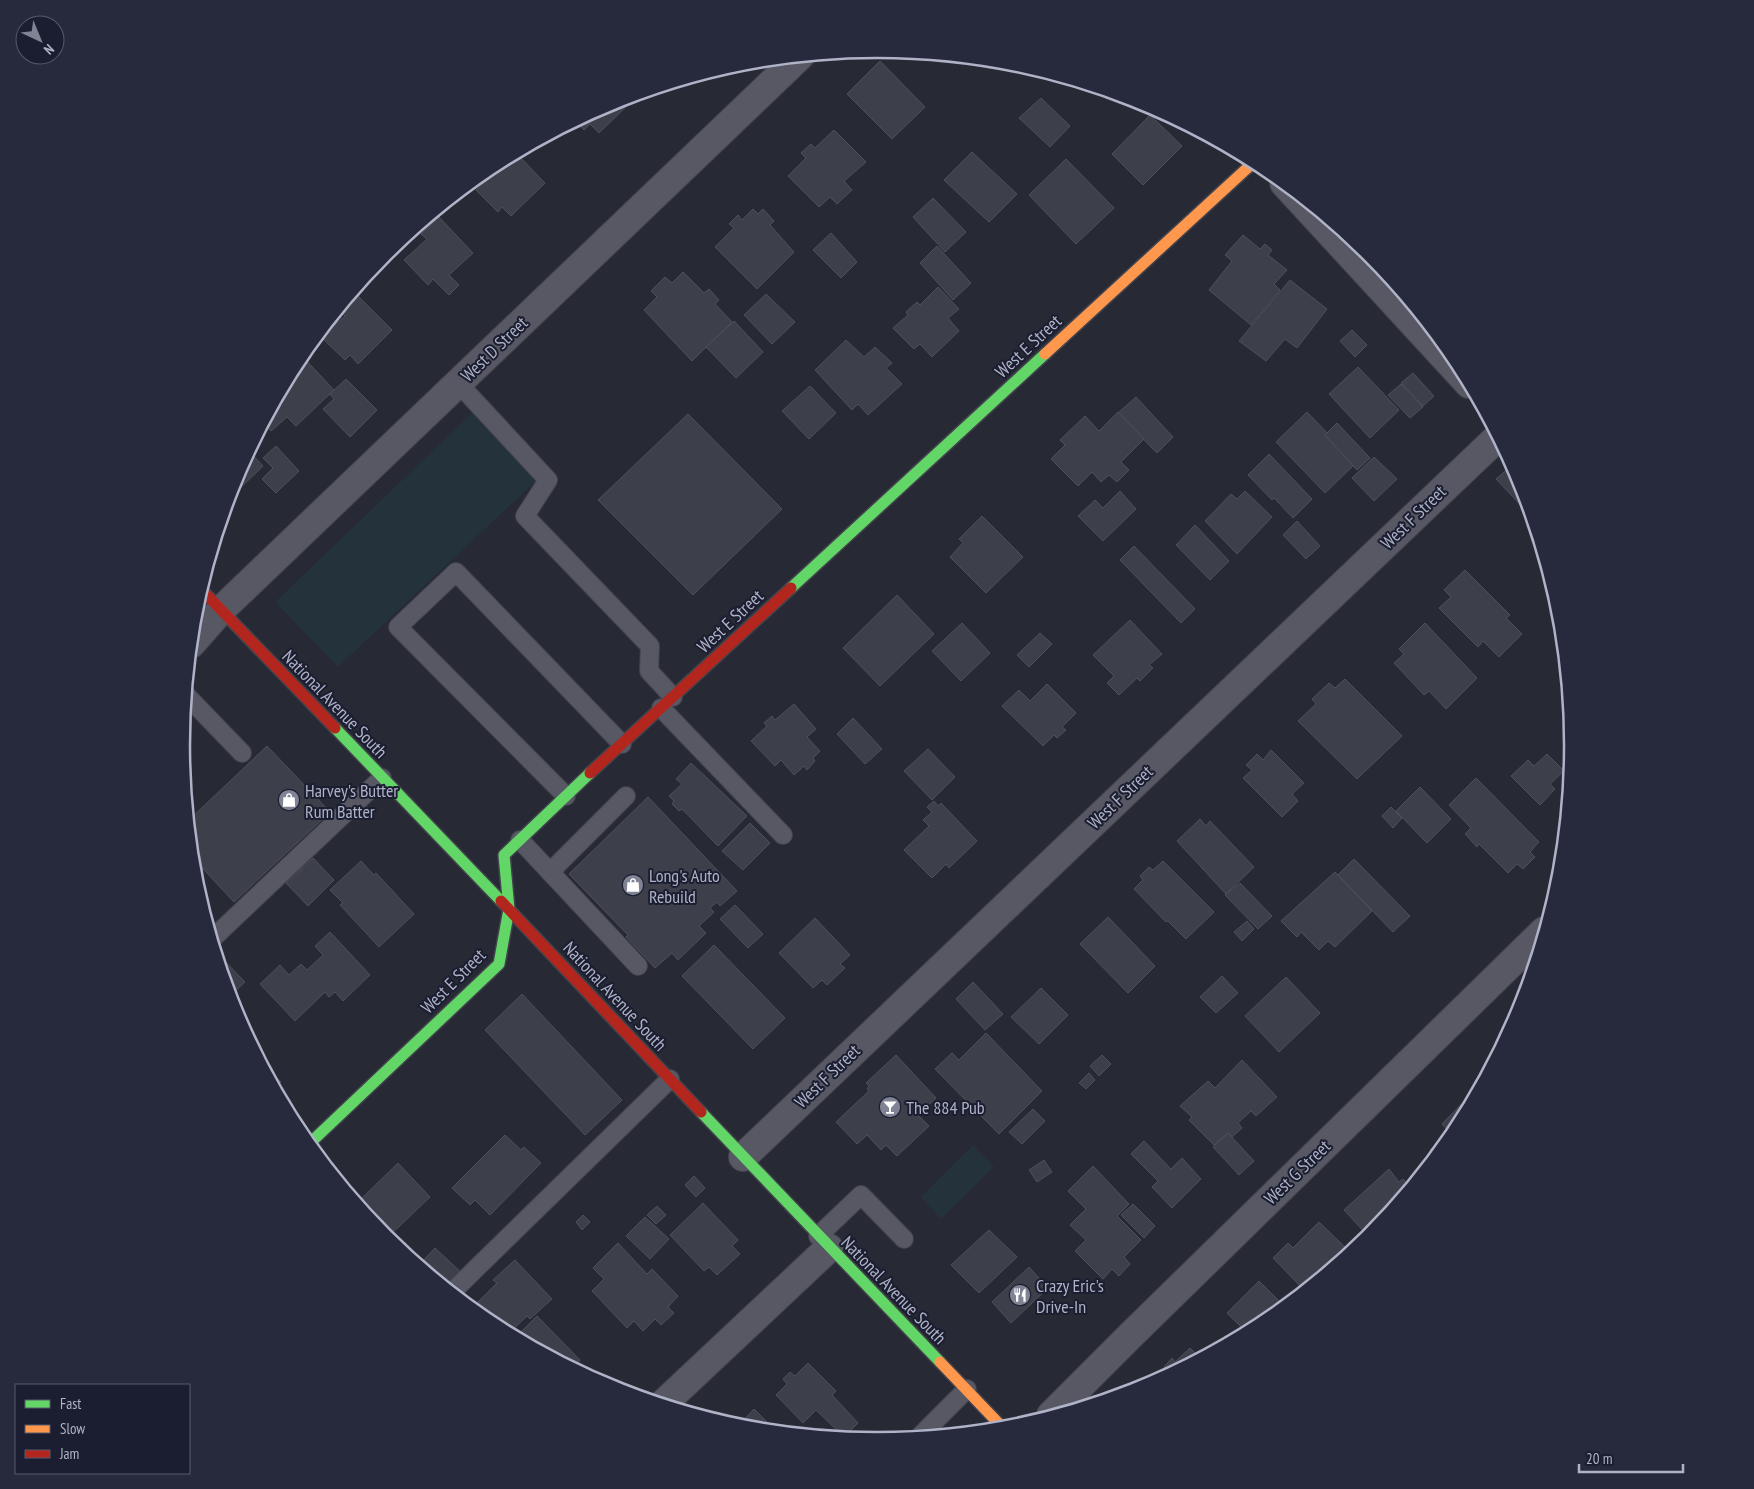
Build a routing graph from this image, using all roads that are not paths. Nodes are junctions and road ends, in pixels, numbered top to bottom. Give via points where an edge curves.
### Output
1 (793, 62) edge
2 (1249, 167) edge
3 (1311, 212) edge
4 (1443, 355) edge
5 (458, 383) junction
6 (1493, 442) edge
7 (207, 595) edge
8 (221, 610) junction
9 (199, 635) edge
10 (191, 700) edge
11 (667, 703) junction
12 (622, 744) junction
13 (242, 752) dead end
14 (382, 778) junction
15 (566, 796) junction
16 (626, 796) dead end
17 (784, 835) dead end
18 (520, 840) junction
19 (550, 872) junction
20 (509, 909) junction
21 (217, 934) edge
22 (1536, 938) edge
23 (638, 966) dead end
24 (670, 1079) junction
25 (315, 1139) edge
26 (743, 1157) junction
27 (904, 1239) dead end
28 (823, 1242) junction
29 (456, 1288) edge
30 (967, 1389) junction
31 (669, 1399) edge
32 (1059, 1407) edge
33 (996, 1421) edge
34 (926, 1430) edge

1 - 5 street, West D Street
2 - 11 street, West E Street
3 - 4 street
5 - 8 street, West D Street
5 - 11 lane via 548,480 525,516 650,646 649,671
6 - 26 street, West F Street
7 - 8 street, National Avenue South
8 - 9 street, West D Street
8 - 14 street, National Avenue South
10 - 13 lane
11 - 12 street, West E Street
11 - 17 lane
12 - 15 street, West E Street
12 - 15 lane via 456,572 398,627
14 - 20 street, National Avenue South
14 - 21 lane
15 - 18 street, West E Street
16 - 19 lane
18 - 19 lane
18 - 20 street, West E Street via 504,855
19 - 23 lane
20 - 24 street, National Avenue South
20 - 25 street, West E Street via 499,964
22 - 32 street, West G Street
24 - 26 street, National Avenue South
24 - 29 lane
26 - 28 street, National Avenue South
27 - 28 lane via 861,1195
28 - 30 street, National Avenue South
28 - 31 street
30 - 33 street, National Avenue South
30 - 34 lane

